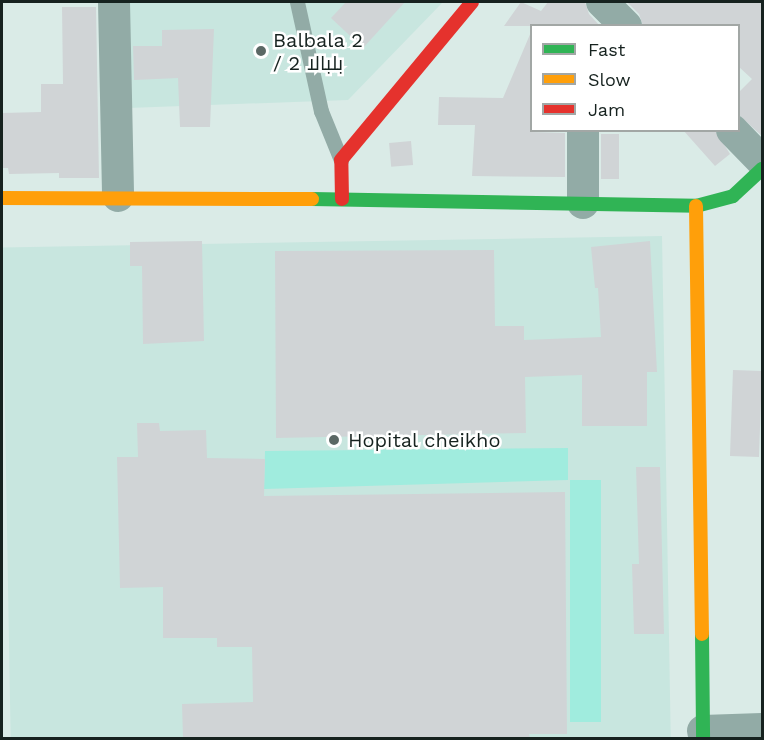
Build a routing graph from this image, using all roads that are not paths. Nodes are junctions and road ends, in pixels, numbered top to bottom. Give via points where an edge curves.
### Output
1 (114, 2) edge
2 (297, 2) edge
3 (472, 2) edge
4 (602, 2) edge
5 (624, 24) edge
6 (583, 132) edge
7 (734, 132) edge
8 (341, 160) junction
9 (762, 161) edge
10 (762, 169) edge
11 (118, 196) junction
12 (2, 198) edge
13 (342, 199) junction
14 (583, 203) junction
15 (696, 206) junction
16 (762, 729) edge
17 (703, 735) edge

1 - 11 street
2 - 8 lane via 321,111
3 - 8 street
4 - 5 street
6 - 14 street
7 - 9 street
8 - 13 street
10 - 15 street via 733,196
11 - 12 street
11 - 13 street
13 - 14 street
14 - 15 street
15 - 17 street
16 - 17 street

